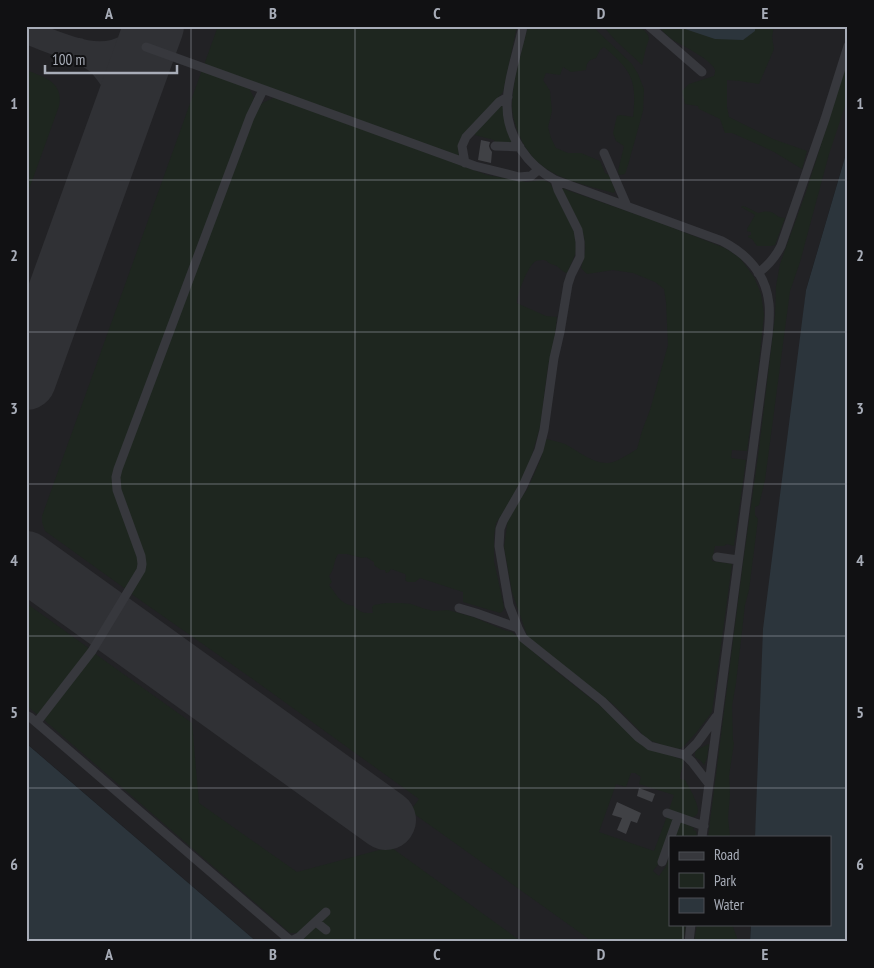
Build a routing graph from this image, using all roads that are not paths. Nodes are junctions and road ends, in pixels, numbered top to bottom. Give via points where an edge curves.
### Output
1 (523, 26) edge
2 (649, 26) edge
3 (848, 46) edge
4 (146, 47) dead end
5 (702, 72) dead end
6 (263, 90) junction
7 (508, 97) junction
8 (495, 146) dead end
9 (520, 147) junction
10 (604, 153) dead end
11 (465, 163) junction
12 (538, 170) junction
13 (555, 180) junction
14 (627, 206) junction
15 (758, 273) junction
16 (717, 557) dead end
17 (738, 560) junction
18 (459, 608) dead end
19 (518, 628) junction
20 (718, 714) junction
21 (26, 715) edge
22 (37, 722) junction
23 (684, 755) junction
24 (709, 784) junction
25 (667, 813) dead end
26 (678, 817) junction
27 (704, 826) junction
28 (671, 836) edge
29 (702, 836) edge
30 (669, 842) edge
31 (662, 862) dead end
32 (326, 912) dead end
33 (316, 922) junction
34 (691, 926) edge
35 (326, 930) dead end
36 (292, 941) edge
37 (689, 942) edge

1 - 7 lane
2 - 5 lane
3 - 15 lane via 781,246 774,259
4 - 6 lane
6 - 11 lane
6 - 22 lane via 118,469 118,490 139,551 141,570 92,651
7 - 9 lane via 512,130
7 - 11 lane via 499,102 466,137 462,146
8 - 9 lane
9 - 12 lane
10 - 14 lane
11 - 12 lane via 519,178 531,176
12 - 13 lane
13 - 14 lane
13 - 19 lane via 578,230 581,248 568,284 539,450 500,529 499,546 509,605
14 - 15 lane via 722,241 741,252
15 - 17 lane via 768,293 770,315
16 - 17 lane
17 - 20 lane
18 - 19 lane
19 - 23 lane via 523,638 602,701 638,737 650,746
20 - 23 lane
20 - 24 lane
21 - 22 lane
22 - 36 lane
23 - 24 lane
24 - 27 lane
25 - 26 lane
26 - 27 lane
26 - 28 lane
27 - 29 lane
30 - 31 lane
32 - 33 lane
33 - 35 lane
33 - 36 lane
34 - 37 lane

